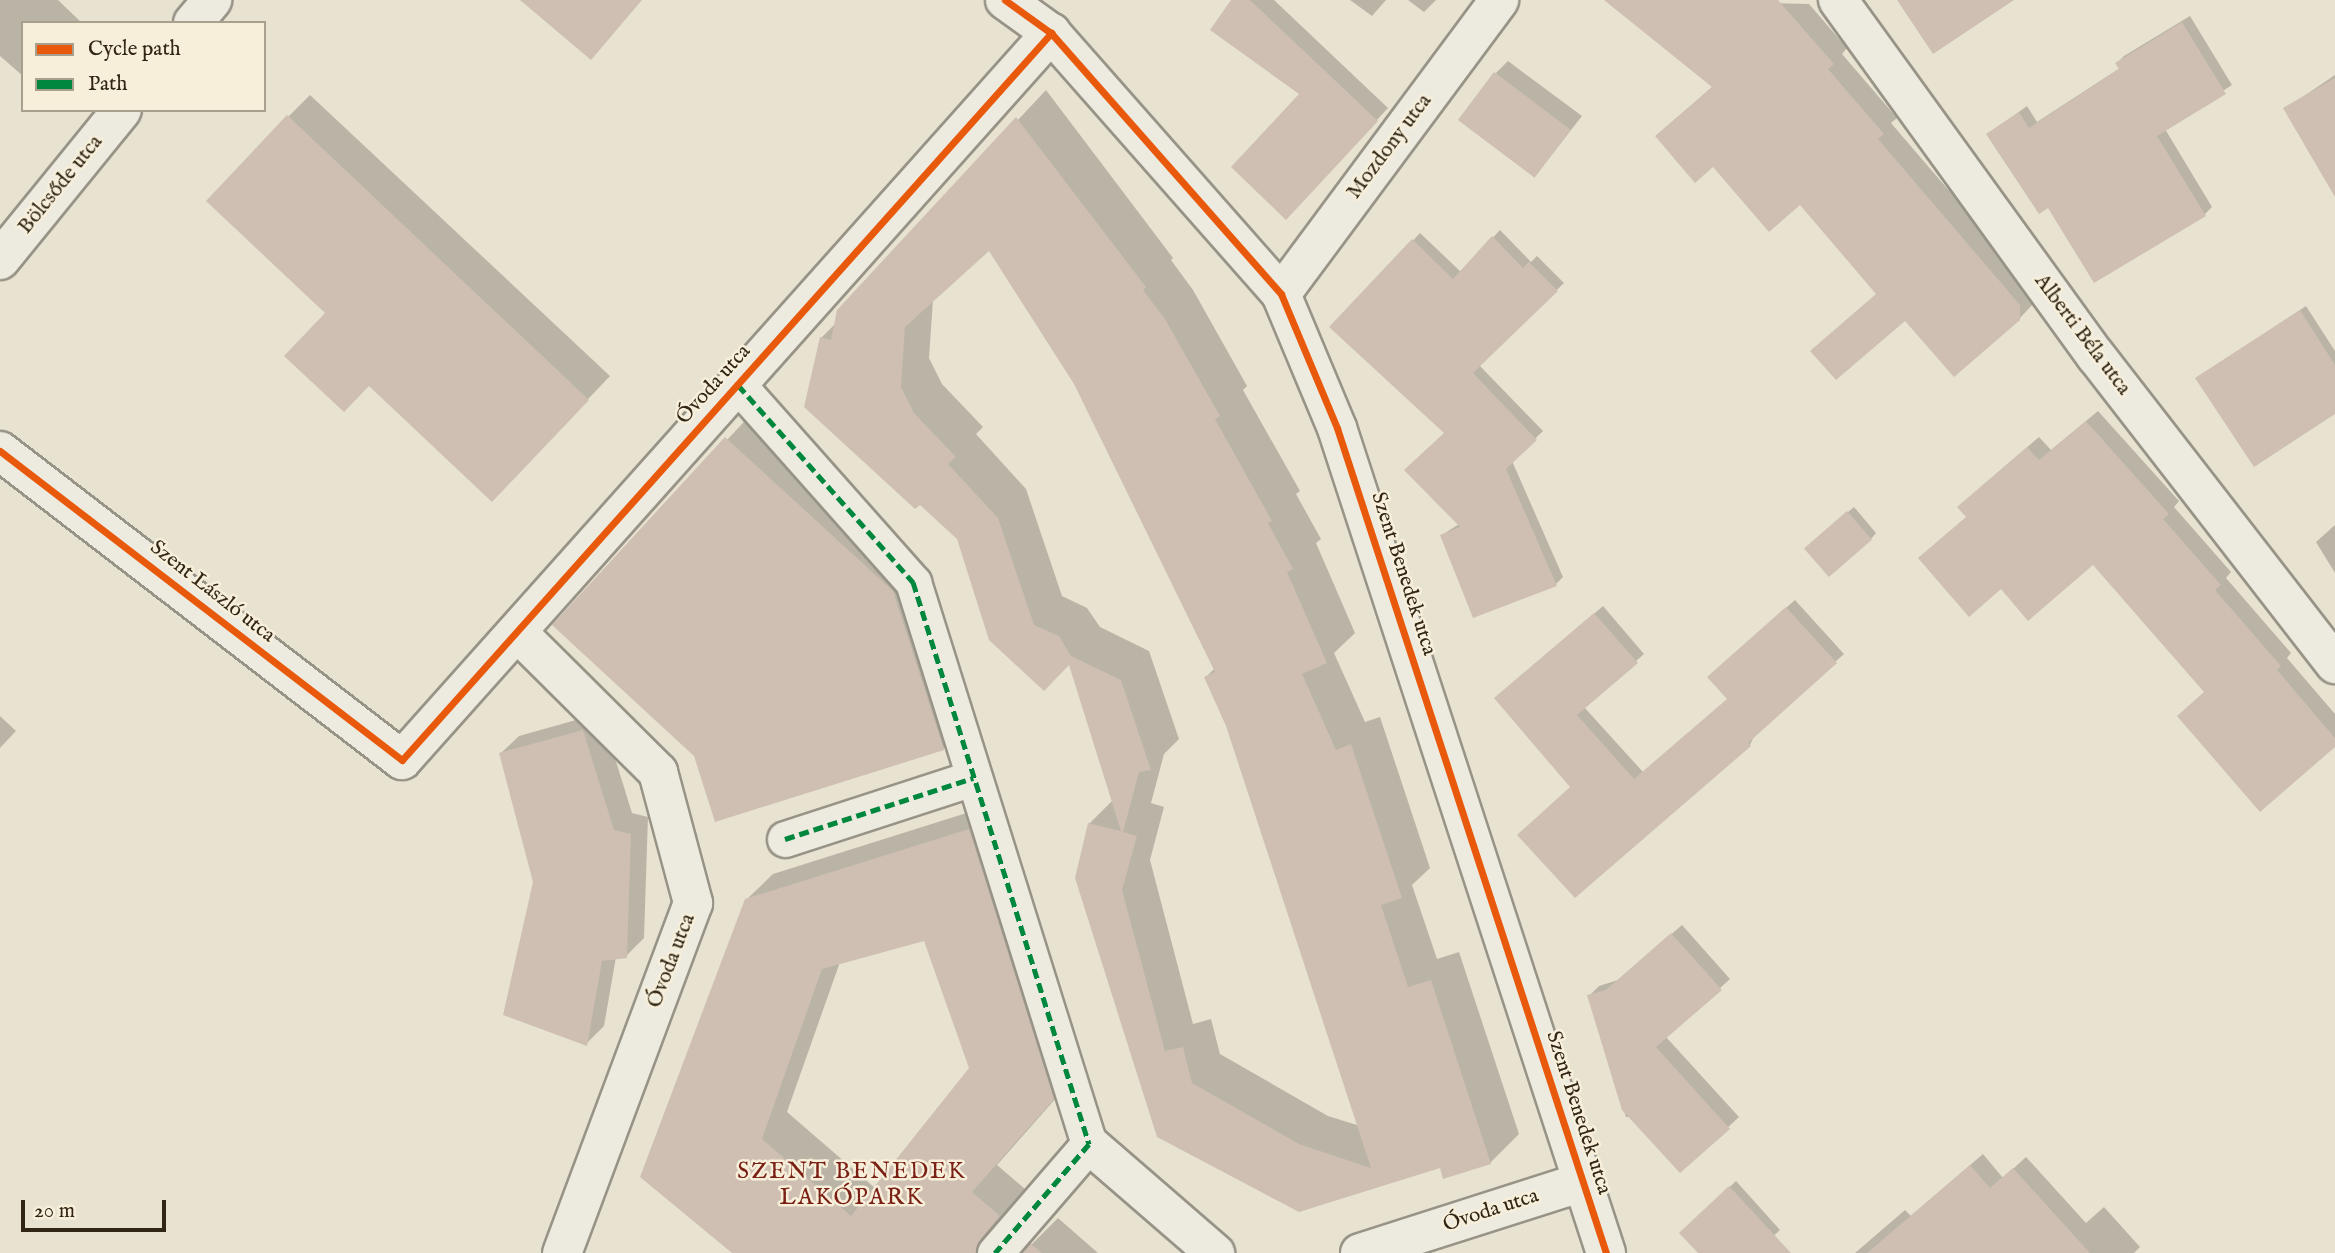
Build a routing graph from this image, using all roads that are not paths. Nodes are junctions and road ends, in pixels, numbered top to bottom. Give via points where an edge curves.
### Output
1 (212, 0) edge
2 (1005, 0) edge
3 (1499, 0) edge
4 (1838, 0) edge
5 (195, 21) edge
6 (1051, 33) junction
7 (120, 112) edge
8 (0, 260) edge
9 (1281, 294) junction
10 (738, 385) junction
11 (0, 451) edge
12 (517, 632) junction
13 (2335, 664) edge
14 (402, 760) joint
15 (973, 778) junction
16 (785, 838) dead end
17 (1088, 1144) junction
18 (1581, 1182) junction
19 (562, 1253) edge
20 (995, 1253) edge
21 (1215, 1253) edge
22 (1360, 1253) edge
23 (1606, 1253) edge

1 - 5 street
2 - 6 street, Szent Benedek utca
3 - 9 street, Mozdony utca
4 - 13 street, Alberti Béla utca via 2096,356
6 - 9 street, Szent Benedek utca
6 - 10 street, Óvoda utca
7 - 8 street, Bölcsőde utca
9 - 18 street, Szent Benedek utca via 1337,428
10 - 12 street, Óvoda utca
10 - 15 street, Óvoda utca via 913,582
11 - 14 street, Szent László utca
12 - 14 street, Óvoda utca
12 - 19 street, Óvoda utca via 658,772 693,903
15 - 16 street
15 - 17 street, Óvoda utca
17 - 20 street
17 - 21 street
18 - 22 street, Óvoda utca
18 - 23 street, Szent Benedek utca

